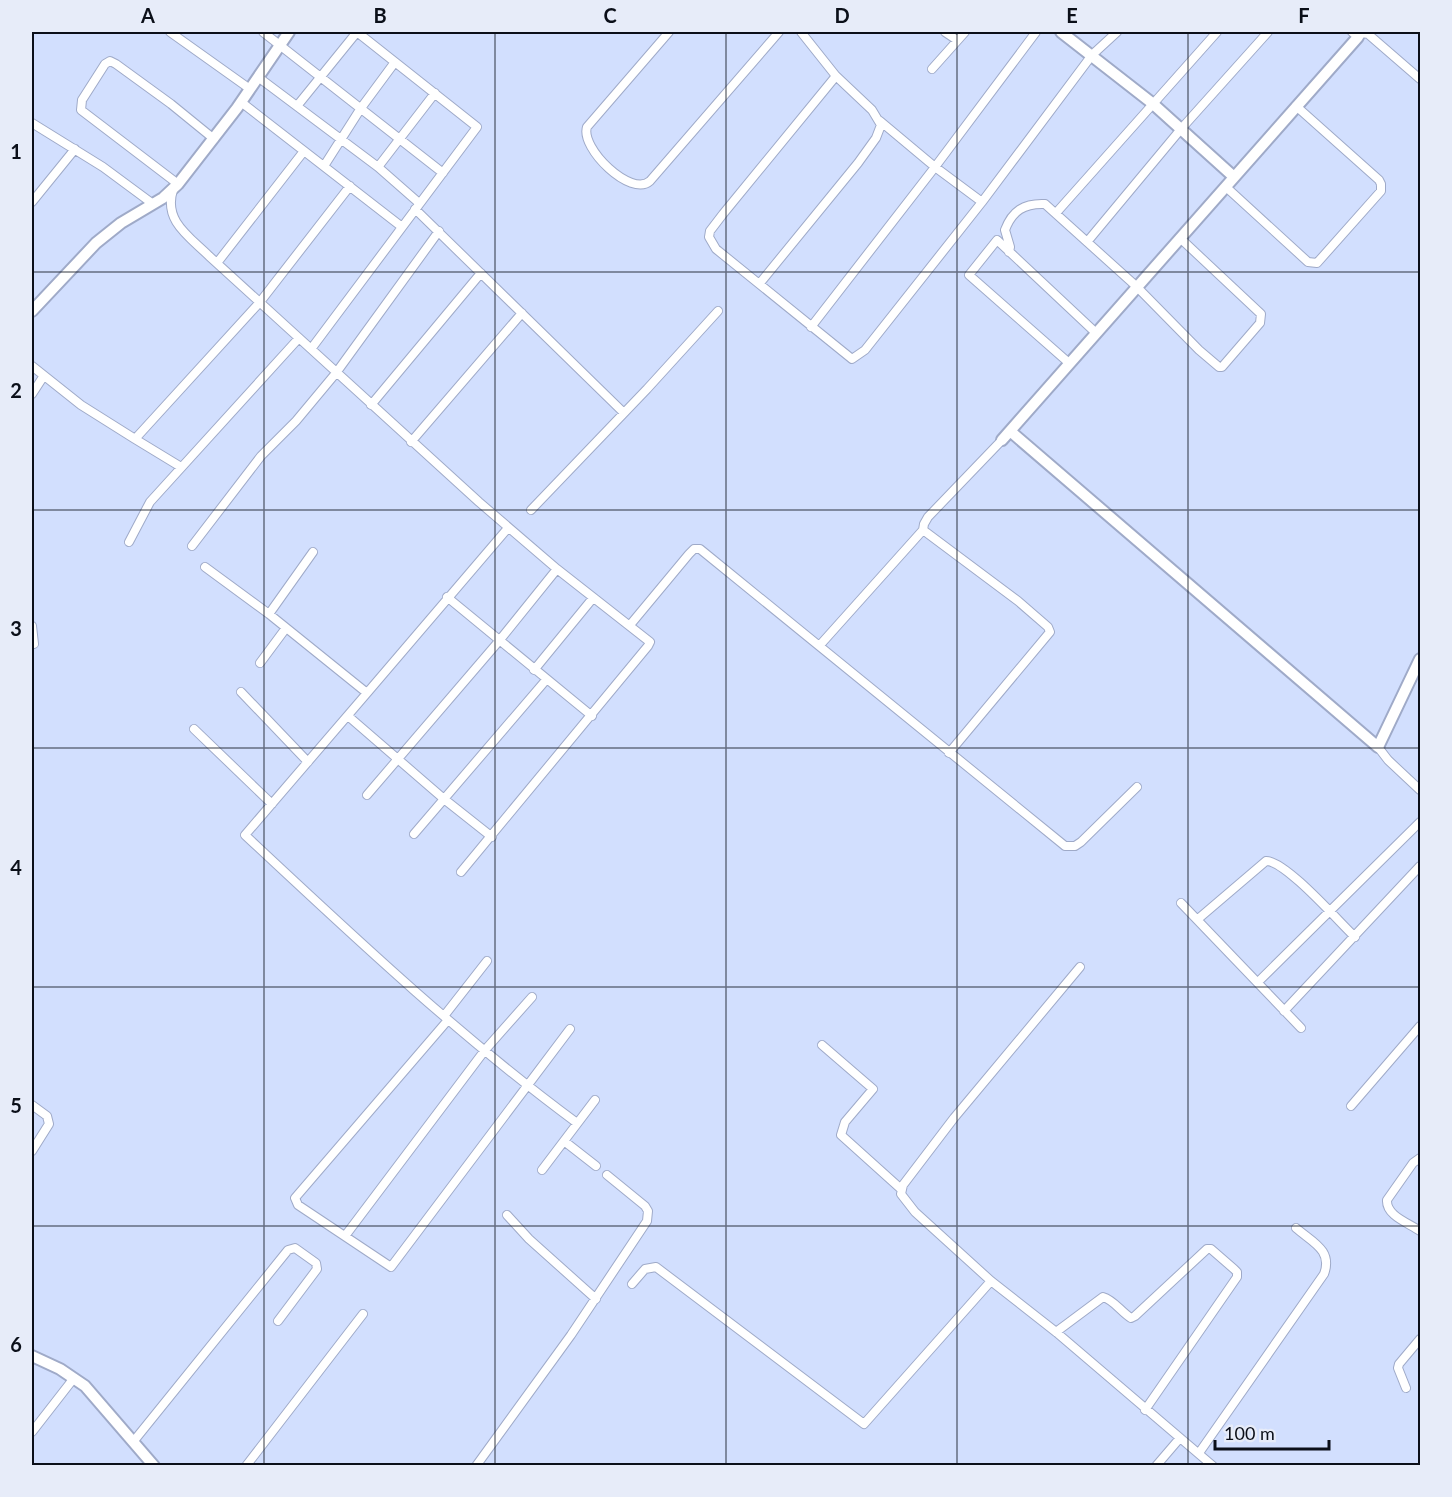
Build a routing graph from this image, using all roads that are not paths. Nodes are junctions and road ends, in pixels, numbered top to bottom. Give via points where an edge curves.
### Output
1 (170, 32) edge
2 (263, 32) edge
3 (289, 32) edge
4 (357, 32) edge
5 (669, 32) edge
6 (779, 32) edge
7 (945, 32) edge
8 (965, 32) edge
9 (1036, 32) edge
10 (1061, 32) edge
11 (1117, 32) edge
12 (1217, 32) edge
13 (1268, 32) edge
14 (806, 33) edge
15 (1355, 34) edge
16 (957, 40) junction
17 (280, 44) junction
18 (1092, 55) junction
19 (395, 62) junction
20 (932, 69) dead end
21 (320, 76) junction
22 (836, 76) junction
23 (258, 77) junction
24 (1420, 79) edge
25 (250, 89) junction
26 (435, 93) junction
27 (241, 102) junction
28 (1152, 103) junction
29 (297, 106) junction
30 (1296, 106) junction
31 (361, 108) junction
32 (880, 121) junction
33 (32, 123) edge
34 (1181, 129) junction
35 (214, 139) junction
36 (341, 139) junction
37 (401, 140) junction
38 (75, 149) junction
39 (304, 151) junction
40 (324, 166) junction
41 (935, 167) junction
42 (378, 168) junction
43 (443, 173) junction
44 (1234, 177) junction
45 (350, 186) junction
46 (176, 187) junction
47 (1226, 187) junction
48 (32, 202) edge
49 (982, 202) junction
50 (153, 204) junction
51 (417, 206) junction
52 (1056, 213) junction
53 (402, 227) junction
54 (438, 231) junction
55 (1180, 238) junction
56 (1087, 242) junction
57 (1009, 252) junction
58 (217, 263) junction
59 (481, 273) junction
60 (760, 283) junction
61 (1136, 286) junction
62 (260, 302) junction
63 (32, 310) edge
64 (718, 311) dead end
65 (522, 314) junction
66 (811, 327) junction
67 (1095, 332) junction
68 (299, 339) junction
69 (310, 349) junction
70 (1069, 363) junction
71 (32, 366) edge
72 (336, 373) junction
73 (44, 377) junction
74 (32, 394) edge
75 (371, 405) junction
76 (624, 413) junction
77 (1010, 431) junction
78 (135, 439) junction
79 (1002, 440) joint
80 (411, 441) junction
81 (181, 467) junction
82 (531, 510) dead end
83 (508, 528) junction
84 (923, 530) junction
85 (129, 542) dead end
86 (192, 546) dead end
87 (313, 552) dead end
88 (205, 567) dead end
89 (557, 569) junction
90 (447, 597) junction
91 (593, 598) junction
92 (269, 614) junction
93 (630, 625) junction
94 (32, 626) edge
95 (286, 628) junction
96 (499, 641) junction
97 (34, 644) dead end
98 (820, 645) junction
99 (1420, 659) edge
100 (260, 663) dead end
101 (534, 670) junction
102 (546, 680) junction
103 (241, 692) dead end
104 (367, 693) junction
105 (348, 716) junction
106 (592, 716) junction
107 (194, 729) dead end
108 (1378, 747) junction
109 (949, 753) junction
110 (397, 758) junction
111 (308, 762) junction
112 (1137, 788) dead end
113 (1420, 790) edge
114 (367, 795) dead end
115 (444, 799) junction
116 (272, 804) junction
117 (1420, 822) edge
118 (414, 834) dead end
119 (492, 837) junction
120 (1420, 866) edge
121 (461, 872) dead end
122 (1181, 903) dead end
123 (1329, 912) junction
124 (1197, 919) junction
125 (1355, 937) junction
126 (487, 961) dead end
127 (1080, 967) dead end
128 (1258, 982) junction
129 (532, 997) dead end
130 (1284, 1011) junction
131 (446, 1018) junction
132 (1420, 1026) edge
133 (1301, 1028) dead end
134 (570, 1029) dead end
135 (822, 1045) dead end
136 (485, 1050) junction
137 (527, 1087) junction
138 (595, 1100) dead end
139 (32, 1105) edge
140 (1352, 1106) dead end
141 (577, 1124) junction
142 (564, 1141) junction
143 (32, 1151) edge
144 (1420, 1158) edge
145 (597, 1166) dead end
146 (542, 1170) dead end
147 (607, 1175) dead end
148 (901, 1189) junction
149 (507, 1215) dead end
150 (1296, 1227) dead end
151 (1420, 1231) edge
152 (345, 1236) junction
153 (991, 1281) junction
154 (632, 1284) dead end
155 (596, 1299) junction
156 (363, 1314) dead end
157 (278, 1321) dead end
158 (1056, 1332) junction
159 (1420, 1339) edge
160 (32, 1356) edge
161 (74, 1378) junction
162 (1407, 1388) dead end
163 (1145, 1410) junction
164 (32, 1432) edge
165 (1180, 1438) junction
166 (133, 1442) junction
167 (1199, 1453) junction
168 (154, 1466) edge
169 (246, 1466) edge
170 (476, 1466) edge
171 (1156, 1466) edge
172 (1213, 1466) edge

1 - 25 street
2 - 17 street
3 - 17 street
4 - 19 street
4 - 21 street
5 - 6 street via 586,130 589,146 603,162 637,185 650,181
7 - 16 street
8 - 16 street
9 - 41 street
10 - 18 street
11 - 18 street
12 - 28 street
13 - 34 street
14 - 22 street
15 - 24 street via 1368,34
15 - 30 street
16 - 20 street
17 - 21 street
17 - 23 street
18 - 28 street
18 - 49 street
19 - 26 street
19 - 31 street
21 - 29 street
21 - 31 street
22 - 32 street
22 - 60 street via 709,234 716,249
23 - 25 street
23 - 29 street
25 - 27 street
26 - 37 street
26 - 43 street via 477,126
27 - 35 street
27 - 39 street
28 - 34 street
28 - 52 street
29 - 36 street
30 - 44 street
30 - 47 street via 1379,180 1381,191 1313,264
31 - 36 street
31 - 37 street
32 - 41 street
32 - 60 street via 876,138 858,163
33 - 38 street
34 - 44 street
34 - 56 street
35 - 46 street
35 - 46 street via 116,64 105,64 82,100 81,110
36 - 40 street
36 - 42 street
37 - 42 street
37 - 43 street
38 - 48 street
38 - 50 street
39 - 40 street
39 - 58 street
40 - 45 street
41 - 49 street
41 - 66 street
42 - 51 street
43 - 51 street
44 - 47 street
45 - 53 street
45 - 62 street
46 - 50 street
46 - 58 street via 170,206 174,220
47 - 55 street
49 - 66 street via 855,358 849,358
50 - 63 street via 96,243
51 - 53 street
51 - 54 street
52 - 56 street
52 - 57 street via 1045,204 1036,204 1013,214 1005,230
53 - 69 street
54 - 59 street
54 - 72 street
55 - 61 street
55 - 61 street via 1261,314 1260,323 1222,367 1199,350
56 - 61 street
57 - 67 street
57 - 70 street via 998,240 969,275
58 - 62 street
59 - 65 street
59 - 75 street
60 - 66 street
61 - 67 street
62 - 68 street
62 - 78 street
64 - 76 street
65 - 76 street
65 - 80 street
67 - 70 street
68 - 69 street
68 - 81 street
69 - 72 street
70 - 77 street
71 - 73 street
72 - 75 street
72 - 86 street via 261,456
73 - 74 street
73 - 78 street
75 - 80 street
76 - 82 street
77 - 79 street
77 - 108 street
78 - 81 street
79 - 84 street via 928,517
80 - 83 street
81 - 85 street via 150,502
83 - 89 street
83 - 90 street
84 - 98 street
84 - 109 street via 1018,601 1050,633
87 - 92 street
88 - 92 street
89 - 91 street
89 - 96 street
90 - 96 street
90 - 104 street
91 - 93 street
91 - 101 street
92 - 95 street
93 - 98 street via 689,554 700,549
93 - 106 street via 650,642
94 - 97 street
95 - 100 street
95 - 104 street
96 - 101 street
96 - 110 street
98 - 109 street
99 - 108 street
101 - 102 street
102 - 106 street
102 - 115 street
103 - 111 street
104 - 105 street
105 - 110 street
105 - 111 street
106 - 119 street
107 - 116 street
108 - 113 street
109 - 112 street via 1065,846 1081,842
110 - 114 street
110 - 115 street
111 - 116 street
115 - 118 street
115 - 119 street
116 - 131 street via 245,836
117 - 123 street
119 - 121 street
120 - 125 street
122 - 124 street
123 - 124 street via 1304,886 1269,860
123 - 125 street
123 - 128 street
124 - 128 street
125 - 130 street
126 - 131 street
127 - 148 street via 954,1118
128 - 130 street
129 - 136 street
130 - 133 street
131 - 136 street
131 - 152 street via 295,1198
132 - 140 street
134 - 137 street
135 - 148 street via 873,1089 845,1122 841,1135
136 - 137 street
136 - 152 street
137 - 141 street
137 - 152 street via 394,1266 388,1266
138 - 141 street
139 - 143 street via 47,1116 49,1124
141 - 142 street
142 - 145 street
142 - 146 street
144 - 151 street via 1386,1204 1390,1212
147 - 155 street via 645,1206 649,1215
148 - 153 street via 915,1212
149 - 155 street
150 - 167 street via 1323,1251 1327,1264 1324,1274
153 - 154 street via 864,1424 660,1269 645,1269
153 - 158 street
155 - 170 street
156 - 169 street
157 - 166 street via 317,1269 316,1263 295,1248 288,1250
158 - 163 street
158 - 163 street via 1103,1297 1131,1318 1135,1316 1207,1249 1234,1269 1237,1277
159 - 162 street via 1399,1364
160 - 161 street
161 - 164 street
161 - 166 street
163 - 165 street
165 - 167 street
165 - 171 street
166 - 168 street
167 - 172 street

